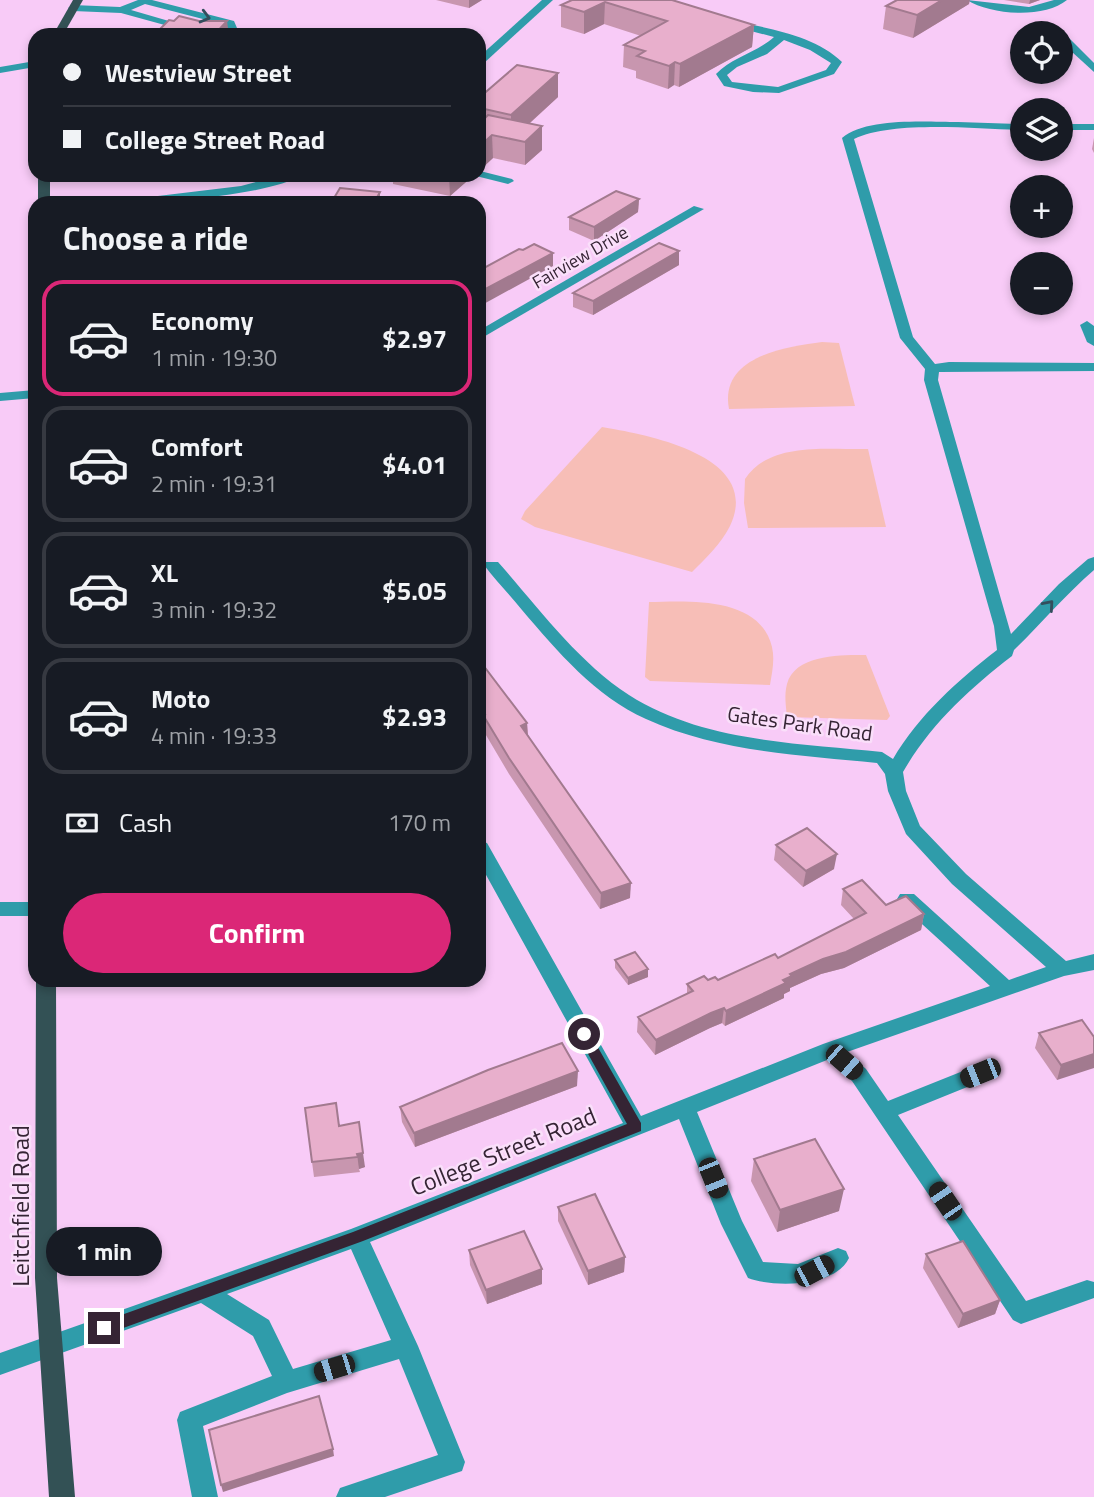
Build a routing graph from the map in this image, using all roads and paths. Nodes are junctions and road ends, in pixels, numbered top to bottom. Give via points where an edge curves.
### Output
1 (548, 0) edge
2 (972, 0) edge
3 (1062, 0) edge
4 (75, 4) edge
5 (121, 10) junction
6 (714, 18) edge
7 (62, 28) edge
8 (187, 28) edge
9 (232, 28) edge
10 (780, 37) junction
11 (1073, 48) edge
12 (486, 56) edge
13 (28, 65) edge
14 (1094, 69) edge
15 (0, 70) edge
16 (1010, 127) edge
17 (1073, 127) edge
18 (1094, 127) edge
19 (486, 176) edge
20 (508, 181) dead end
21 (270, 182) edge
22 (241, 190) junction
23 (191, 196) edge
24 (245, 196) edge
25 (698, 209) dead end
26 (1087, 325) dead end
27 (486, 332) edge
28 (1094, 342) edge
29 (1094, 367) edge
30 (932, 369) junction
31 (28, 395) edge
32 (0, 397) edge
33 (1094, 562) edge
34 (492, 565) dead end
35 (1005, 649) junction
36 (894, 772) junction
37 (486, 859) edge
38 (905, 897) edge
39 (0, 909) edge
40 (28, 910) edge
41 (1094, 962) edge
42 (1062, 969) junction
43 (46, 987) edge
44 (1006, 989) junction
45 (830, 1050) junction
46 (980, 1073) dead end
47 (685, 1107) junction
48 (884, 1112) junction
49 (636, 1127) junction
50 (357, 1237) junction
51 (838, 1258) dead end
52 (1087, 1290) dead end
53 (204, 1292) junction
54 (406, 1346) junction
55 (50, 1348) junction
56 (0, 1364) edge
57 (287, 1382) junction
58 (62, 1497) edge
59 (205, 1497) edge
60 (349, 1497) edge

1 - 12 street
2 - 3 street via 1030,12
4 - 5 street
4 - 7 main road
5 - 8 street
5 -> 9 street via 144,1 230,23
6 - 10 street
10 - 10 street via 826,52 837,62 830,72 779,90 729,84 721,74 763,52
11 - 14 street
13 - 15 street
16 - 30 street via 878,128 848,138 906,338
17 - 18 street
19 - 20 street
21 - 22 street
22 - 23 street
22 - 24 street
25 - 27 street, Fairview Drive
26 - 28 street
29 - 30 street
30 - 35 street via 931,380
31 - 32 street
35 -> 33 street
34 - 36 street, Gates Park Road via 588,670 644,711 719,736 882,758
35 - 36 street via 967,680 907,747
36 - 42 street via 912,829 959,879
37 - 49 street
38 - 44 street
39 - 40 street
41 - 42 street, College Street Road
42 - 44 street, College Street Road
43 - 55 main road, Leitchfield Road
44 - 45 street, College Street Road
45 - 47 street, College Street Road
45 - 48 street via 859,1075
46 - 48 street
47 - 49 street, College Street Road
47 - 51 street via 756,1271 792,1277
48 - 52 street via 1021,1313
49 - 50 street, College Street Road
50 - 53 street, College Street Road
50 - 54 street
53 - 55 street, College Street Road
53 - 57 street via 261,1328
54 - 57 street
54 - 60 street via 453,1462
55 - 56 street, College Street Road
55 - 58 main road, Leitchfield Road
57 - 59 street via 189,1420

